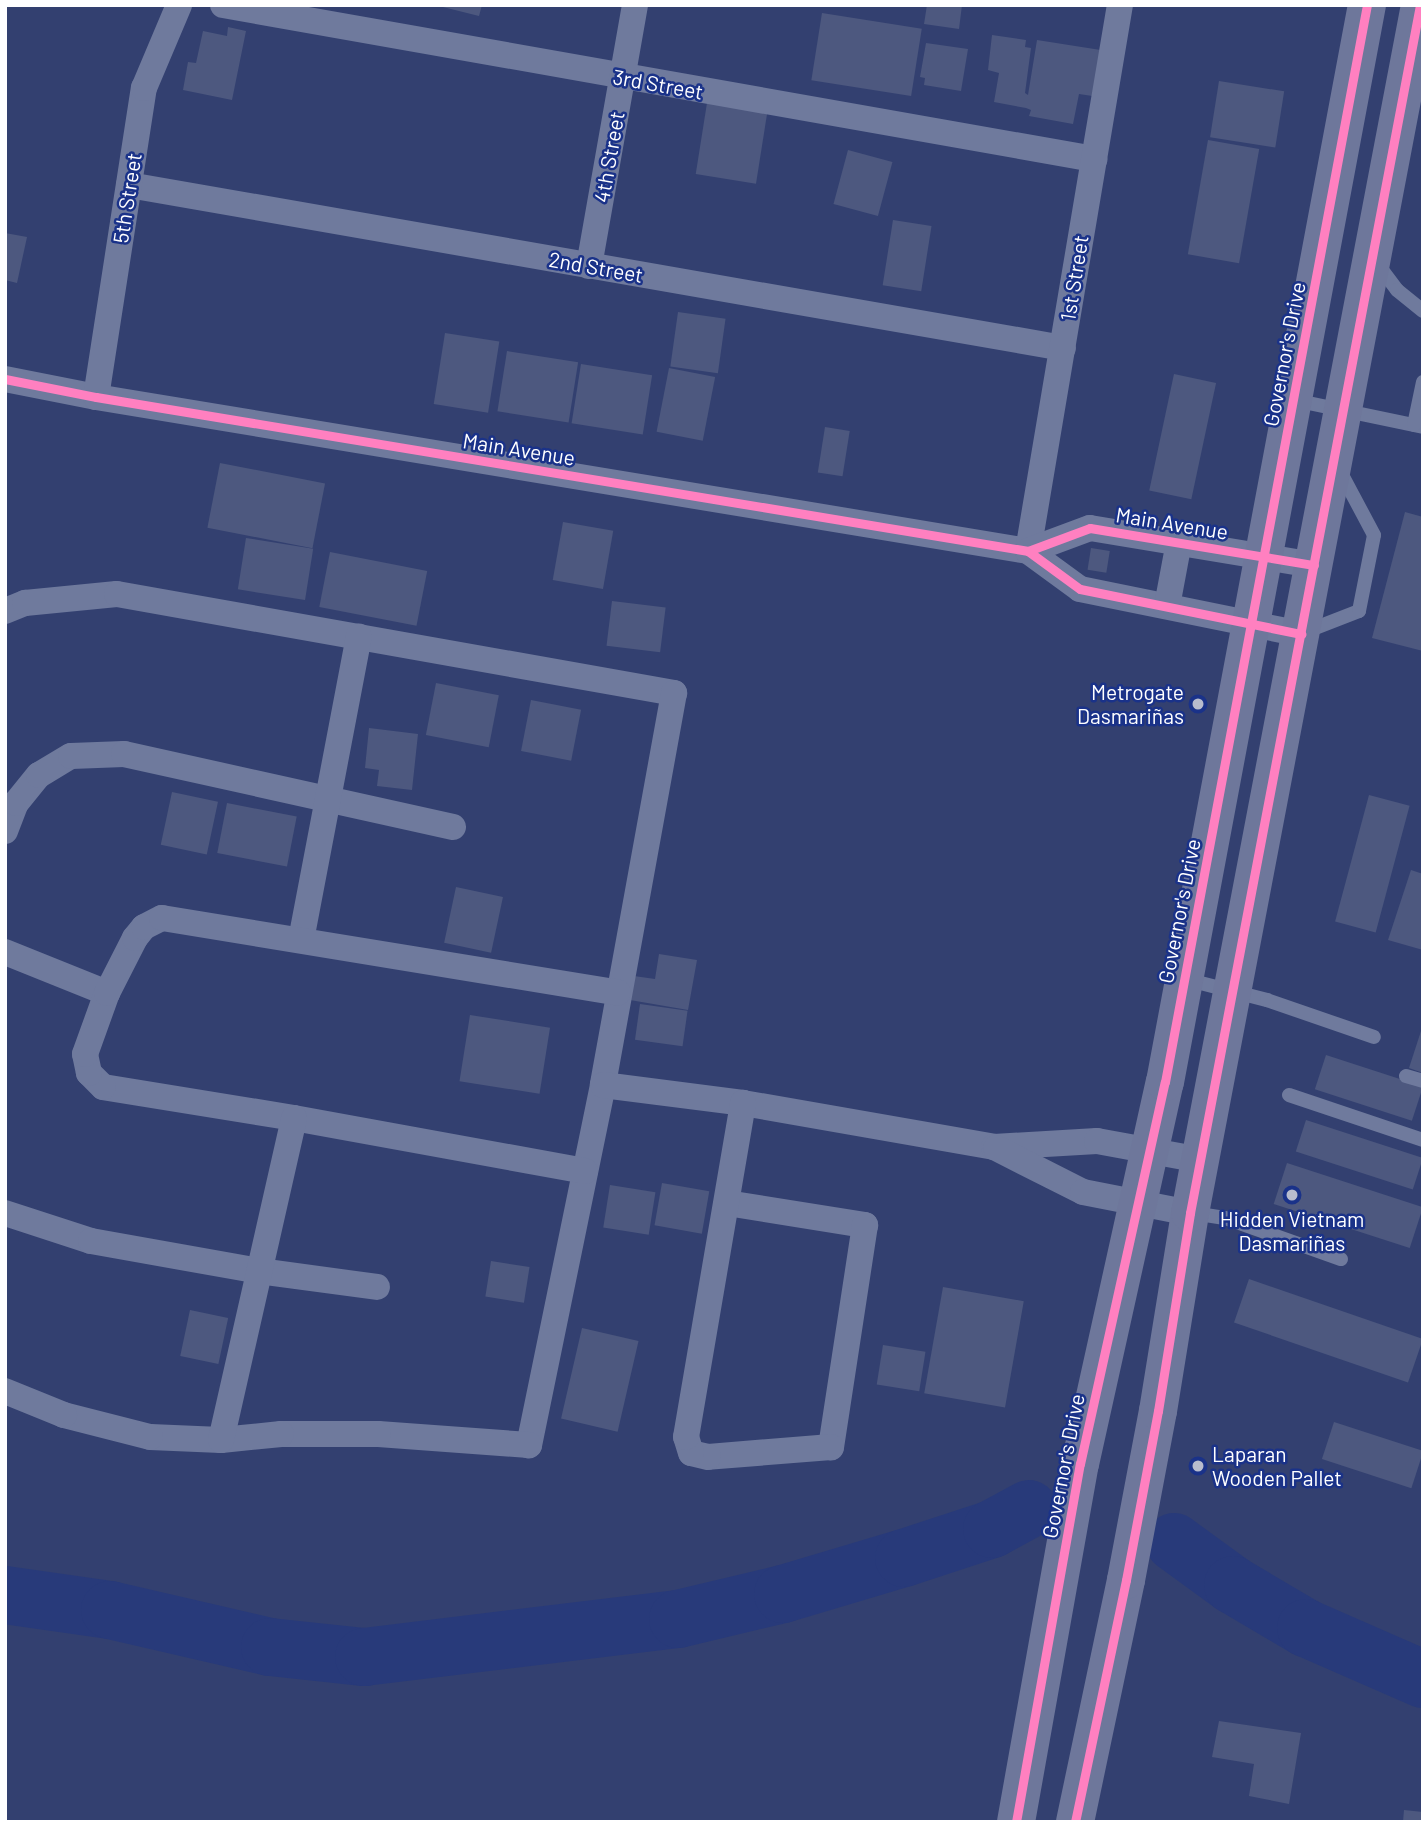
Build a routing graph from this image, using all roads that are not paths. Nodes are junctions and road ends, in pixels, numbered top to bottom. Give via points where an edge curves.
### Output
1 (179, 5) edge
2 (223, 5) edge
3 (635, 5) edge
4 (1120, 5) edge
5 (1367, 5) edge
6 (1420, 5) edge
7 (623, 78) junction
8 (1094, 159) junction
9 (129, 185) junction
10 (1372, 256) junction
11 (589, 266) junction
12 (1423, 311) edge
13 (1063, 348) junction
14 (5, 379) edge
15 (1423, 382) edge
16 (96, 397) junction
17 (1294, 400) junction
18 (1343, 410) junction
19 (1418, 426) edge
20 (1334, 459) junction
21 (1179, 542) junction
22 (1028, 551) junction
23 (1264, 556) junction
24 (1314, 565) junction
25 (1167, 607) junction
26 (5, 611) edge
27 (1252, 624) junction
28 (1301, 634) junction
29 (359, 637) junction
30 (328, 799) junction
31 (453, 827) dead end
32 (5, 831) edge
33 (302, 940) junction
34 (5, 952) edge
35 (1183, 978) junction
36 (107, 993) junction
37 (618, 993) junction
38 (1233, 993) junction
39 (1374, 1037) dead end
40 (1406, 1076) dead end
41 (1423, 1082) edge
42 (603, 1085) junction
43 (1289, 1095) dead end
44 (743, 1103) junction
45 (294, 1118) junction
46 (1423, 1140) edge
47 (994, 1147) junction
48 (1151, 1152) junction
49 (1201, 1160) junction
50 (585, 1171) junction
51 (727, 1203) junction
52 (1139, 1204) junction
53 (5, 1213) edge
54 (1190, 1213) junction
55 (1342, 1259) dead end
56 (259, 1271) junction
57 (377, 1287) dead end
58 (5, 1391) edge
59 (221, 1440) junction
60 (1016, 1822) edge
61 (1075, 1822) edge

1 - 9 street, 5th Street via 144,88
2 - 7 street, 3rd Street
3 - 7 street, 4th Street
4 - 8 street, 1st Street
5 - 17 main road, Governor's Drive
6 - 10 main road
7 - 8 street, 3rd Street
7 - 11 street, 4th Street
8 - 13 street, 1st Street
9 - 11 street, 2nd Street
9 - 16 street, 5th Street
10 - 12 lane via 1397,290
10 - 18 main road
11 - 13 street, 2nd Street
13 - 22 street, 1st Street
14 - 16 street, Main Avenue
15 - 19 lane
16 - 22 street, Main Avenue
17 - 18 lane
17 - 23 main road, Governor's Drive
18 - 19 lane
18 - 20 main road
20 - 24 main road
20 - 28 lane via 1374,535 1359,611
21 - 22 street, Main Avenue via 1090,528
21 - 23 street, Main Avenue
21 - 25 street
22 - 25 street, Main Avenue via 1080,589
23 - 24 street, Main Avenue
23 - 27 main road, Governor's Drive
24 - 28 main road
25 - 27 street, Main Avenue
26 - 29 street via 25,603 117,594
27 - 28 street, Main Avenue
27 - 35 main road, Governor's Drive
28 - 38 main road
29 - 30 street
29 - 37 street via 674,693
30 - 31 street
30 - 32 street via 124,754 71,756 39,775 16,803
30 - 33 street
33 - 36 street via 162,918 135,938
33 - 37 street
34 - 36 street
35 - 38 lane
35 - 48 main road, Governor's Drive
36 - 45 street via 85,1054 89,1073 103,1087
37 - 42 street
38 - 39 lane
38 - 49 main road
40 - 41 lane
42 - 44 street
42 - 50 street
43 - 46 lane
44 - 47 street
44 - 51 street
45 - 50 street
45 - 56 street
47 - 48 street via 1093,1141
47 - 52 street via 1083,1192
48 - 49 street
48 - 52 main road, Governor's Drive
49 - 54 main road
50 - 59 street via 529,1445 378,1434 281,1434
51 - 51 street via 686,1437 691,1453 708,1457 831,1447 865,1225
52 - 54 street
52 - 60 main road, Governor's Drive via 1080,1464
53 - 56 street via 91,1241
54 - 55 lane via 1225,1218
54 - 61 main road via 1146,1476
56 - 57 street
56 - 59 street
58 - 59 street via 64,1415 150,1437

